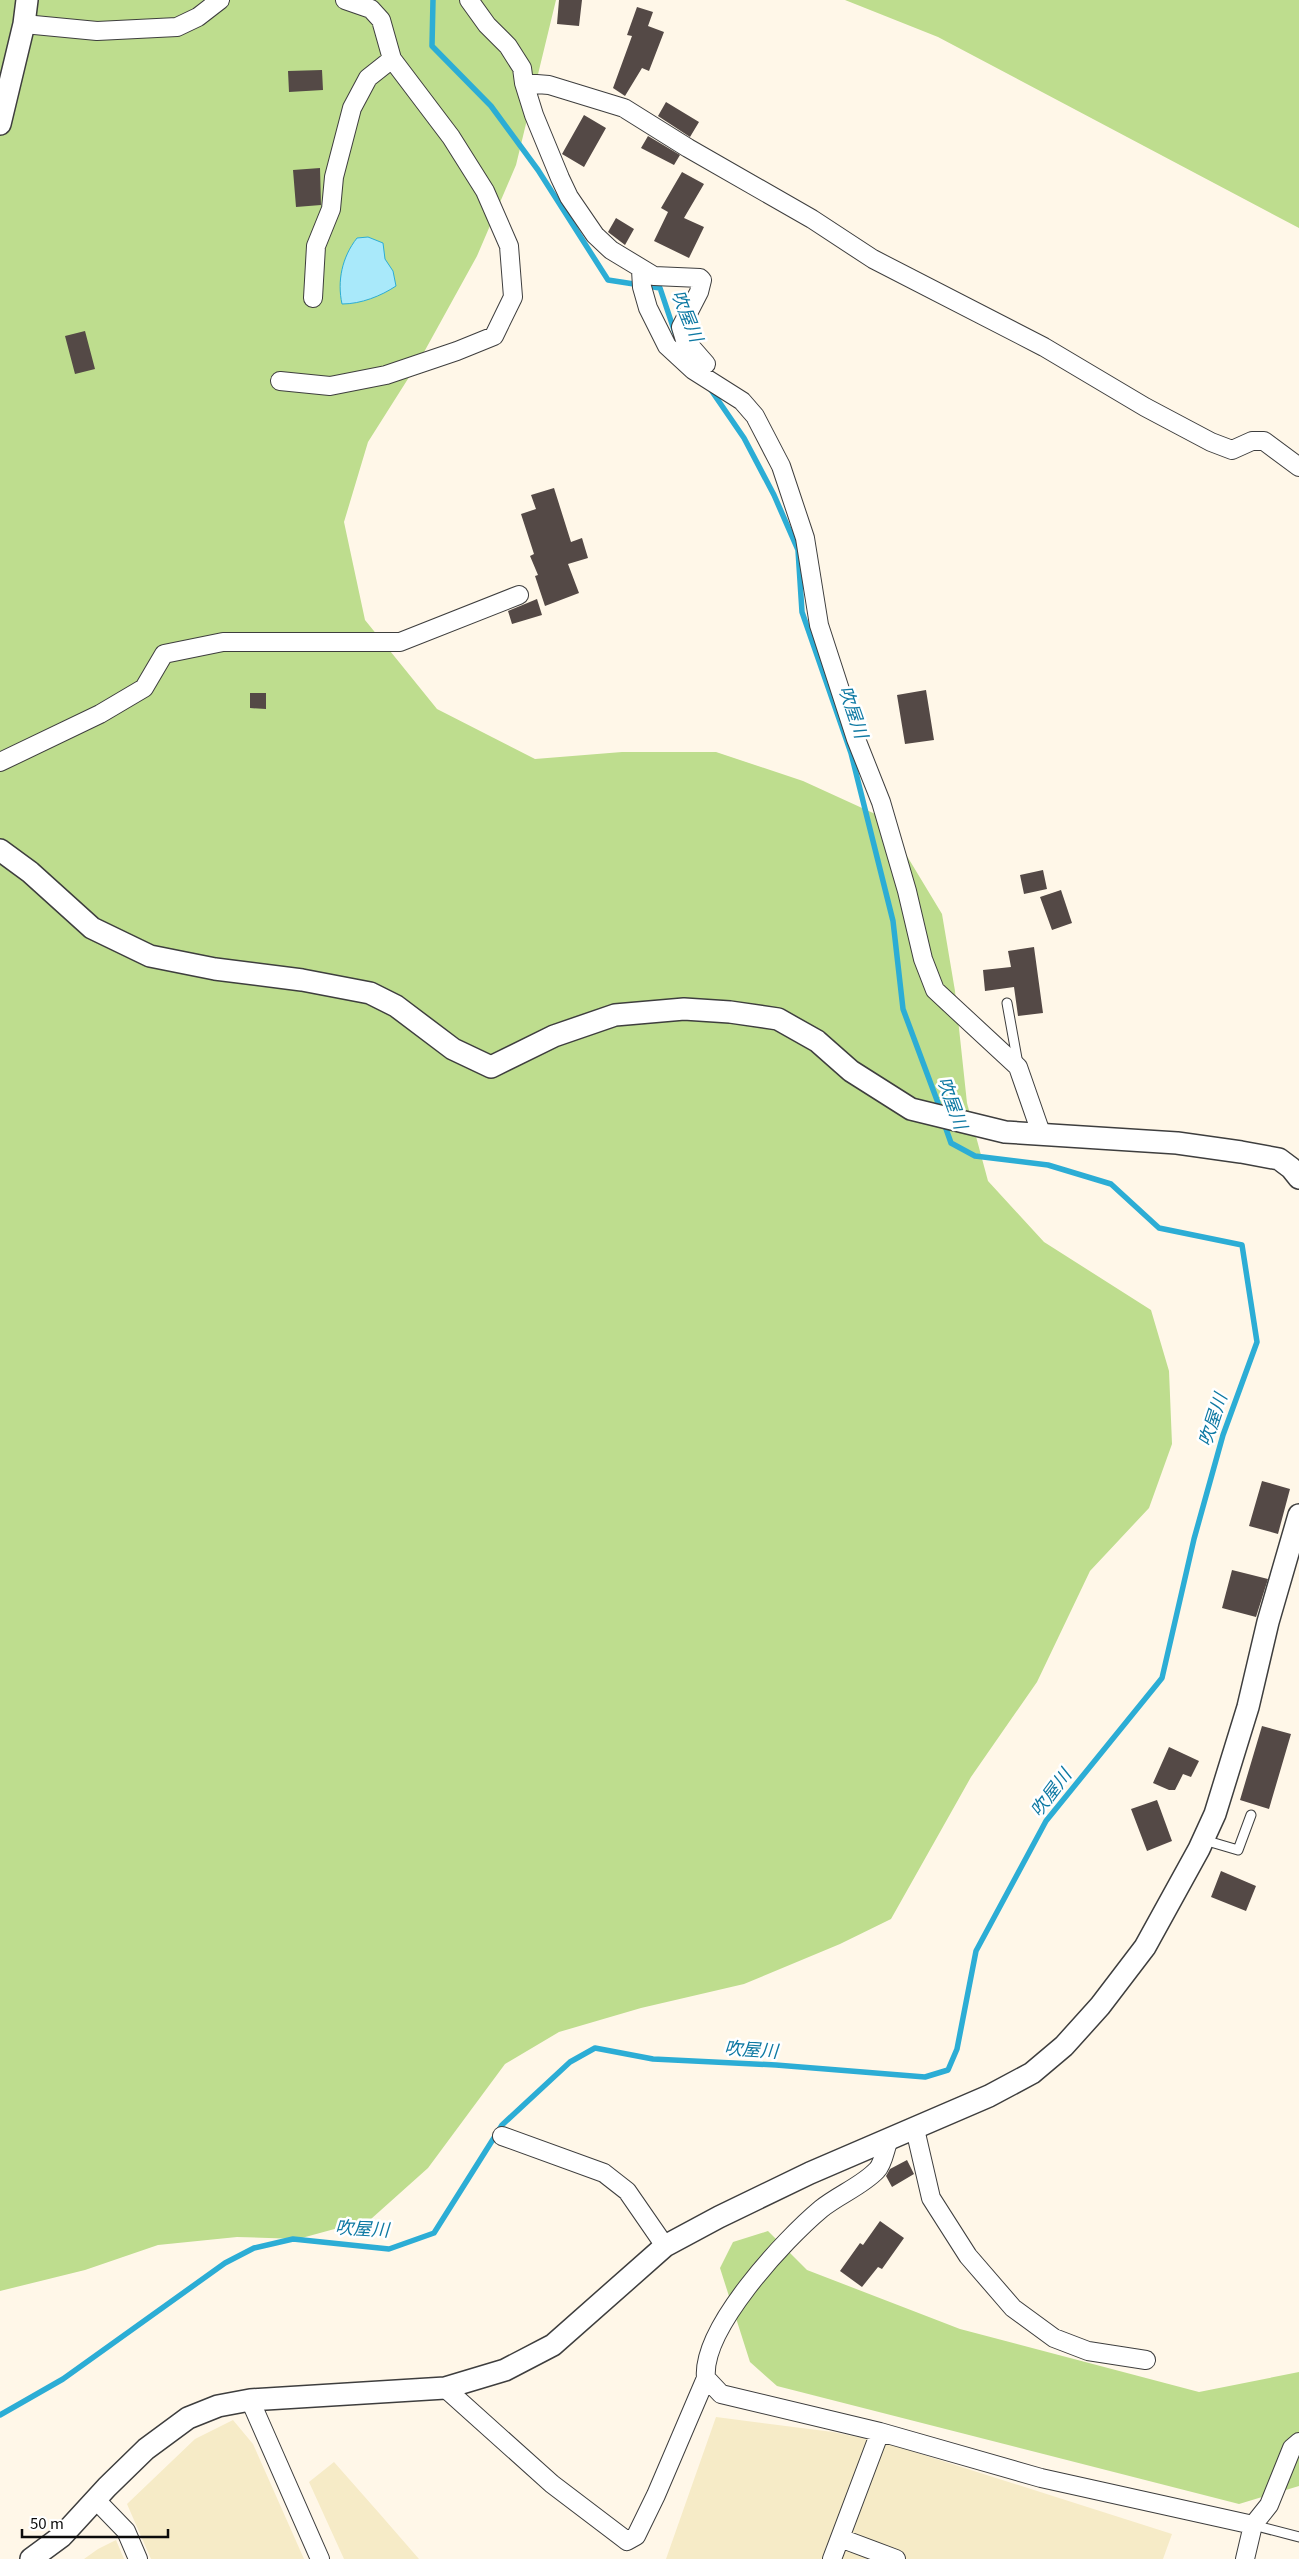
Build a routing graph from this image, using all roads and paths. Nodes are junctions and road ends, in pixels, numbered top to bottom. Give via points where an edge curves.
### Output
1 (27, 0) edge
2 (220, 0) edge
3 (345, 0) edge
4 (469, 0) edge
5 (24, 24) junction
6 (392, 59) junction
7 (524, 83) junction
8 (0, 124) edge
9 (642, 270) junction
10 (313, 298) dead end
11 (706, 364) dead end
12 (280, 381) dead end
13 (1299, 467) edge
14 (519, 595) dead end
15 (0, 762) edge
16 (0, 850) edge
17 (1007, 1003) dead end
18 (1018, 1067) junction
19 (1041, 1133) junction
20 (1299, 1178) edge
21 (1299, 1515) edge
22 (1296, 1542) edge
23 (1251, 1816) dead end
24 (1203, 1840) junction
25 (915, 2129) junction
26 (502, 2136) dead end
27 (888, 2142) junction
28 (665, 2246) junction
29 (1146, 2360) dead end
30 (706, 2378) junction
31 (445, 2388) junction
32 (250, 2400) junction
33 (880, 2432) junction
34 (1299, 2442) edge
35 (96, 2500) junction
36 (1253, 2525) junction
37 (1297, 2536) edge
38 (840, 2538) junction
39 (31, 2559) edge
40 (138, 2559) edge
41 (320, 2559) edge
42 (832, 2559) edge
43 (896, 2559) edge
44 (1245, 2559) edge

1 - 5 street
2 - 5 street via 198,17 177,26 97,31
3 - 6 street via 371,9 381,20
4 - 7 street via 508,46 522,68
5 - 8 street
6 - 10 street via 368,78 352,108 334,178 332,209 316,246
6 - 12 street via 452,137 485,191 509,246 513,297 494,336 457,351 386,375 330,386
7 - 9 street via 568,197 611,250
7 - 13 street via 549,85 624,108 812,219 873,259 1044,347 1211,442 1232,450 1252,441 1264,441
9 - 11 street via 654,276 700,278 699,292 681,327 685,340
9 - 18 street via 648,308 667,346 693,370 742,401 755,416 781,466 805,538 819,625 856,739 882,802 923,959 936,990
14 - 15 street via 400,642 224,642 164,654 144,688 100,714
16 - 19 street via 30,872 92,928 150,956 370,994 396,1006 453,1049 491,1067 554,1036 615,1016 684,1009 730,1012 778,1020 817,1040 851,1071 911,1109 1005,1132
17 - 18 lane
18 - 19 street
19 - 20 street via 1177,1143 1241,1152 1279,1159
21 - 22 street
22 - 24 street via 1268,1622 1248,1707 1215,1814
23 - 24 lane via 1238,1850
24 - 25 street via 1145,1947 1100,2006 1064,2046 1032,2073
25 - 27 street
25 - 29 street via 931,2198 968,2256 1013,2308 1054,2338 1088,2351
26 - 28 street via 604,2173 627,2191
27 - 28 street via 802,2177
27 - 30 street via 878,2169 820,2210 771,2258 745,2291 715,2335 705,2368
28 - 31 street via 553,2345 505,2370
30 - 31 street via 656,2496 636,2536 627,2541 552,2484
30 - 33 street via 721,2394
31 - 32 street
32 - 35 street via 218,2406 188,2418 146,2449
32 - 41 street
33 - 36 street via 1041,2478
33 - 38 street
34 - 36 street via 1292,2448 1269,2505
35 - 39 street via 62,2536
35 - 40 street via 126,2532
36 - 37 lane
36 - 44 street
38 - 42 street
38 - 43 street

